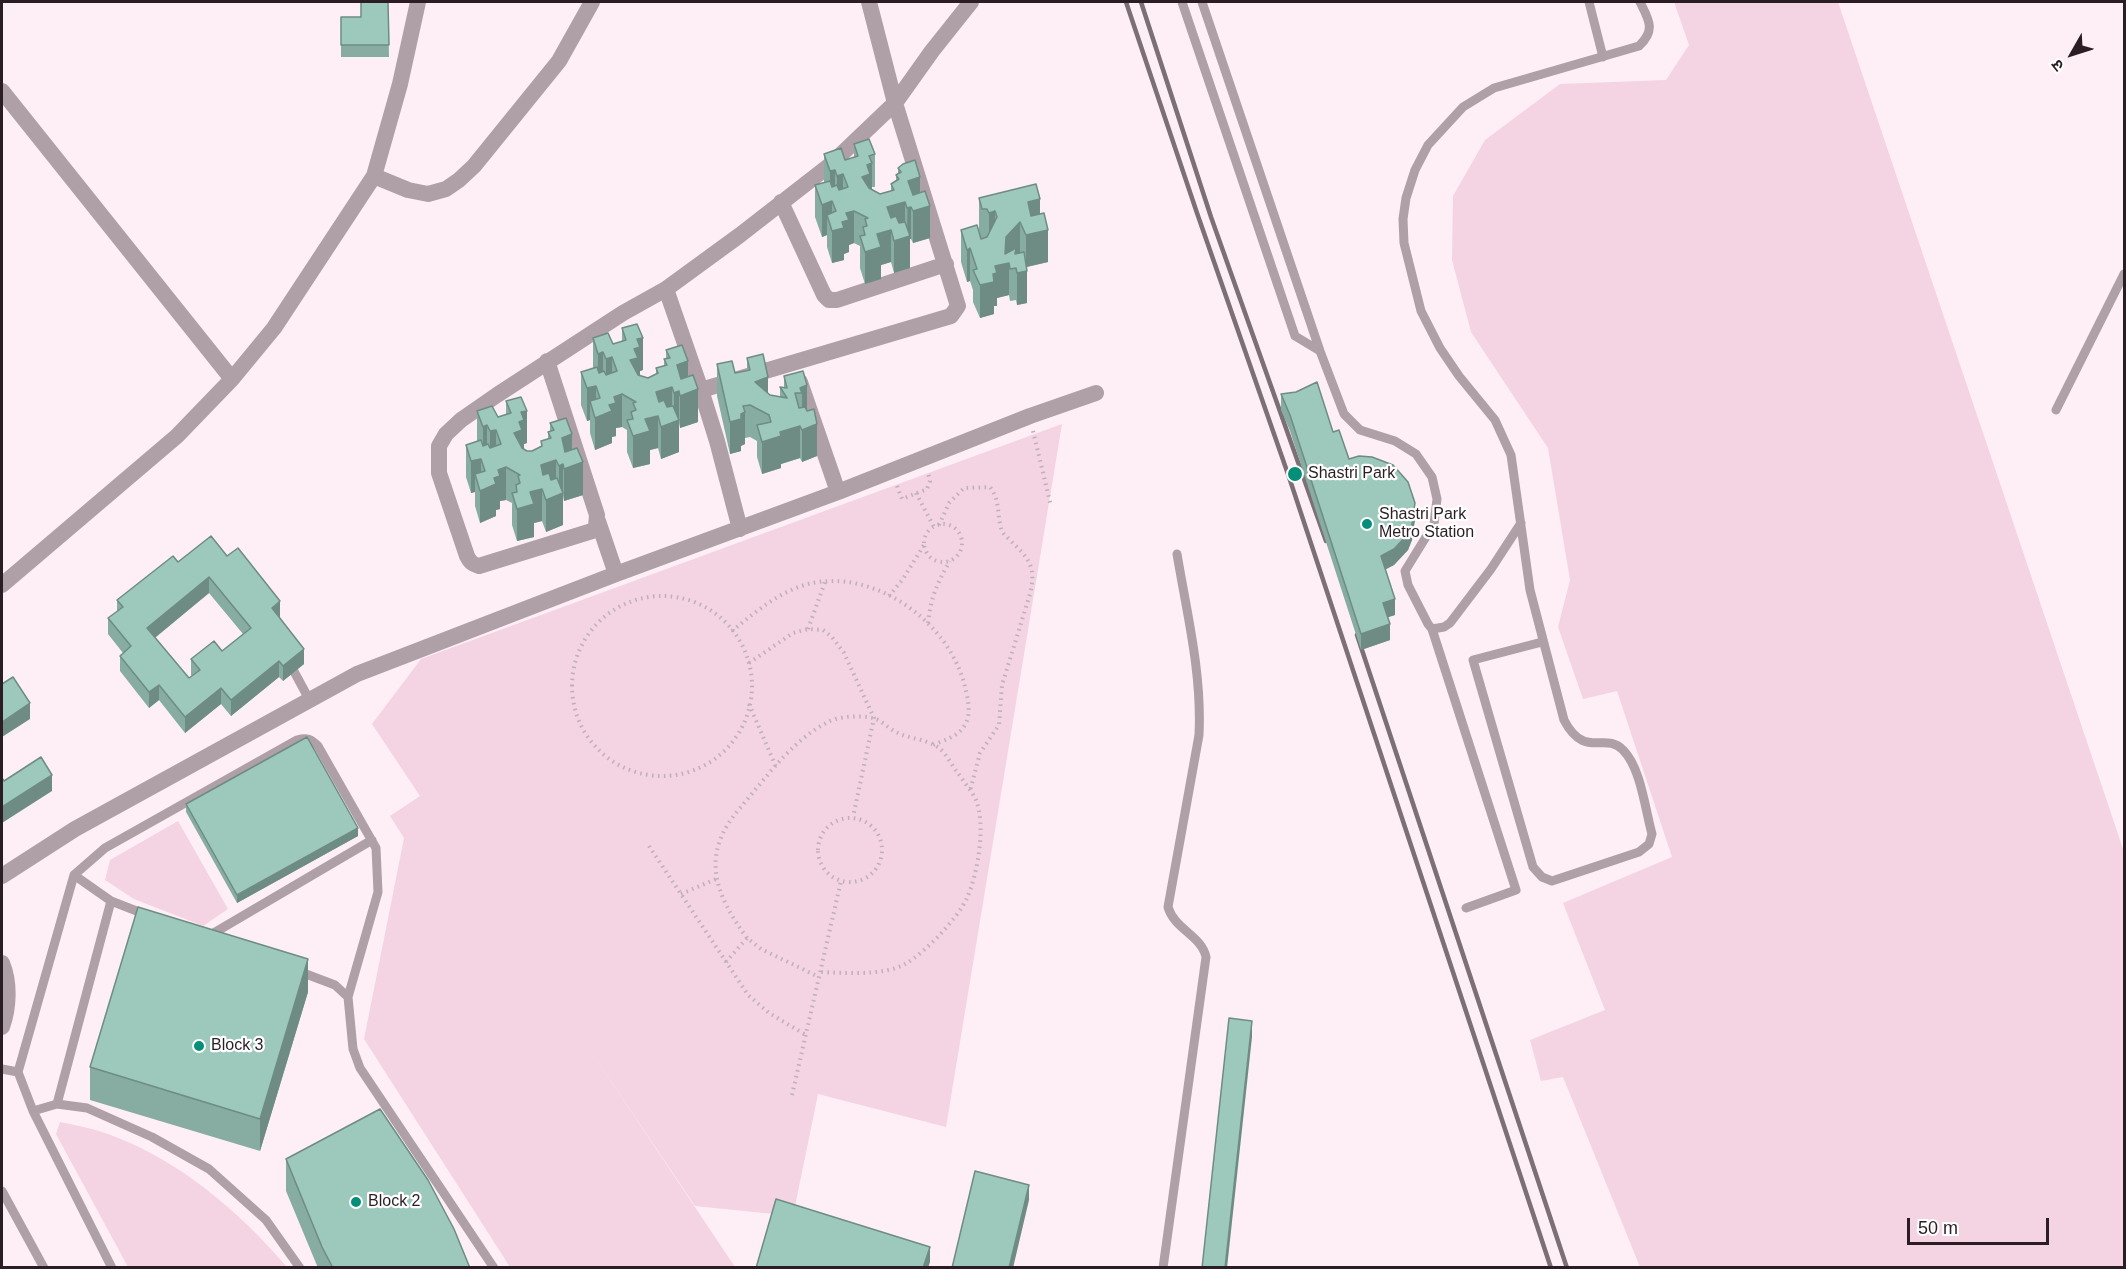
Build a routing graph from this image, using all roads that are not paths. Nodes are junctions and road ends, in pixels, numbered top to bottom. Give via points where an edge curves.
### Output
1 (418, 2) edge
2 (592, 2) edge
3 (869, 2) edge
4 (971, 2) edge
5 (1182, 2) edge
6 (1202, 2) edge
7 (1589, 2) edge
8 (1640, 2) edge
9 (1603, 57) junction
10 (2, 91) edge
11 (895, 103) junction
12 (374, 176) junction
13 (781, 202) junction
14 (946, 264) junction
15 (2124, 274) edge
16 (666, 289) junction
17 (1320, 351) junction
18 (547, 361) junction
19 (793, 362) junction
20 (232, 379) junction
21 (702, 390) junction
22 (1096, 393) dead end
23 (2056, 410) dead end
24 (838, 492) junction
25 (598, 522) junction
26 (1521, 523) junction
27 (740, 529) junction
28 (1177, 554) dead end
29 (616, 574) junction
30 (2, 585) edge
31 (1432, 629) junction
32 (1542, 642) junction
33 (283, 651) edge
34 (310, 701) junction
35 (372, 840) junction
36 (74, 875) junction
37 (2, 876) edge
38 (111, 901) junction
39 (1466, 908) dead end
40 (154, 917) edge
41 (196, 933) edge
42 (207, 937) junction
43 (218, 941) edge
44 (2, 963) edge
45 (292, 969) edge
46 (348, 997) junction
47 (2, 1027) edge
48 (2, 1069) edge
49 (18, 1072) junction
50 (57, 1104) junction
51 (33, 1111) junction
52 (2, 1191) edge
53 (44, 1268) edge
54 (112, 1268) edge
55 (300, 1268) edge
56 (494, 1268) edge
57 (1163, 1268) edge

1 - 12 street
2 - 12 street via 559,61 459,180 428,194
3 - 11 street
4 - 11 street
5 - 17 lane via 1295,336
6 - 17 lane
7 - 9 lane
8 - 9 lane via 1649,21 1648,37 1639,46
9 - 26 lane via 1494,88 1463,107 1428,145 1415,170 1404,208 1404,243 1421,311 1459,376 1495,420 1511,455
10 - 20 street
11 - 13 street via 830,165
11 - 14 street
12 - 20 street via 274,328
13 - 14 street via 829,300
13 - 16 street
14 - 19 street via 958,306 951,315
15 - 23 lane
16 - 18 street
16 - 21 street
17 - 31 lane via 1344,414 1352,424 1416,454 1432,477 1437,498 1434,524 1405,571 1408,585
18 - 25 street
18 - 25 street via 446,434 439,446 439,473 474,565 592,531
19 - 21 street
19 - 24 street
20 - 30 street via 177,436
21 - 27 street
22 - 24 street
24 - 27 street
25 - 29 street
26 - 31 lane via 1450,623
26 - 32 lane
27 - 29 street
28 - 57 lane via 1199,681 1200,709 1199,735 1168,907 1176,923 1204,949 1206,957
29 - 34 street via 357,674
31 - 39 lane via 1516,890
32 - 32 lane via 1571,734 1581,741 1612,743 1621,748 1634,765 1652,834 1649,844 1639,852 1552,881 1533,867 1473,660
33 - 34 lane
34 - 37 street via 75,829
35 - 36 lane via 318,746 304,738 105,848
35 - 42 lane
35 - 46 lane via 376,848 378,892
36 - 38 lane
36 - 49 lane
38 - 40 lane
38 - 50 lane
41 - 42 lane
42 - 43 lane
44 - 47 street via 7,1000
45 - 46 lane via 335,985
46 - 56 lane via 353,1049 360,1068
48 - 49 lane
49 - 51 lane
50 - 51 lane
50 - 55 lane via 87,1108 152,1137 209,1170 266,1220
51 - 54 lane
52 - 53 lane

